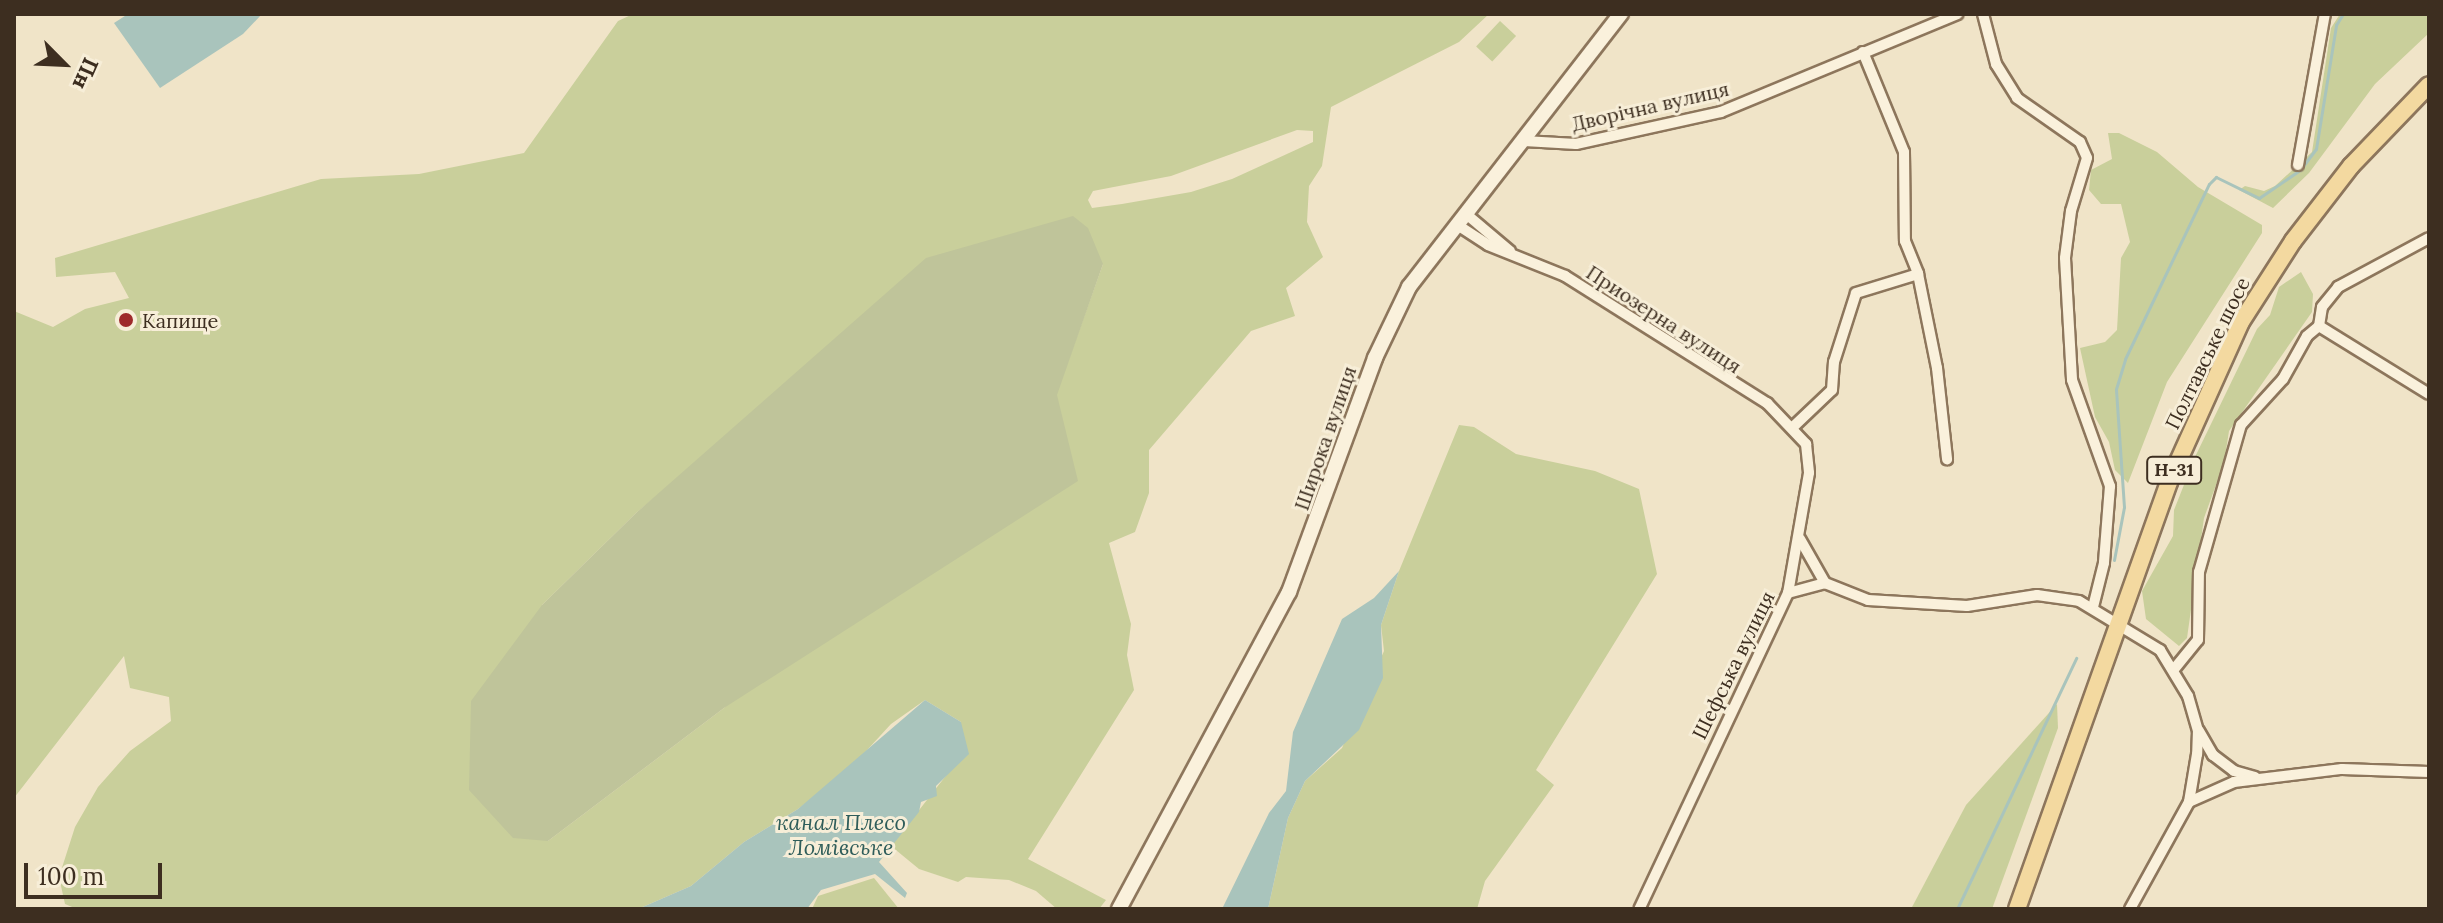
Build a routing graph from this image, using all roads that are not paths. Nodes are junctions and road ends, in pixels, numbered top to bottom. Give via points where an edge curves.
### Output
1 (1621, 14) edge
2 (1958, 14) edge
3 (1983, 14) edge
4 (2325, 14) edge
5 (1863, 52) junction
6 (2429, 85) edge
7 (1524, 141) junction
8 (2298, 165) dead end
9 (1461, 218) junction
10 (2429, 238) edge
11 (1510, 251) junction
12 (1918, 274) junction
13 (2319, 326) junction
14 (2429, 394) edge
15 (1794, 426) junction
16 (1947, 459) dead end
17 (1799, 534) junction
18 (1825, 583) junction
19 (1788, 593) junction
20 (2093, 607) junction
21 (2119, 621) junction
22 (2175, 668) junction
23 (2198, 730) junction
24 (2429, 772) edge
25 (2260, 779) junction
26 (2189, 802) junction
27 (1119, 909) edge
28 (1639, 909) edge
29 (2017, 909) edge
30 (2130, 909) edge

1 - 7 main road, Широка вулиця
2 - 5 street, Дворічна вулиця
3 - 20 street via 1996,64 2017,98 2080,142 2087,158 2071,211 2065,258 2072,380 2110,486 2104,563
4 - 8 street
5 - 7 street, Дворічна вулиця via 1721,112 1576,144
5 - 12 street via 1904,152 1905,241
6 - 21 main road, Полтавське шосе / Н-31 via 2351,166 2293,241 2241,322 2169,482
7 - 9 main road, Широка вулиця
9 - 11 street
9 - 11 street via 1471,237
9 - 27 main road, Широка вулиця via 1393,316 1289,592
10 - 13 street via 2338,287 2322,307
11 - 15 street, Приозерна вулиця via 1565,276 1767,403
12 - 15 street via 1856,293 1834,362 1832,390
12 - 16 street via 1937,368
13 - 14 street
13 - 22 street via 2235,439 2199,572 2198,640
15 - 17 street, Шефська вулиця via 1806,444 1809,473
17 - 18 street
17 - 19 street, Шефська вулиця
18 - 19 street
18 - 20 street via 1893,605 1967,606 2037,595
19 - 28 street, Шефська вулиця
20 - 21 street
21 - 22 street via 2160,650
21 - 29 main road, Полтавське шосе / Н-31
22 - 23 street
23 - 25 street via 2213,755 2234,771
23 - 26 street
24 - 25 street via 2342,769
25 - 26 street via 2234,782
26 - 30 street

